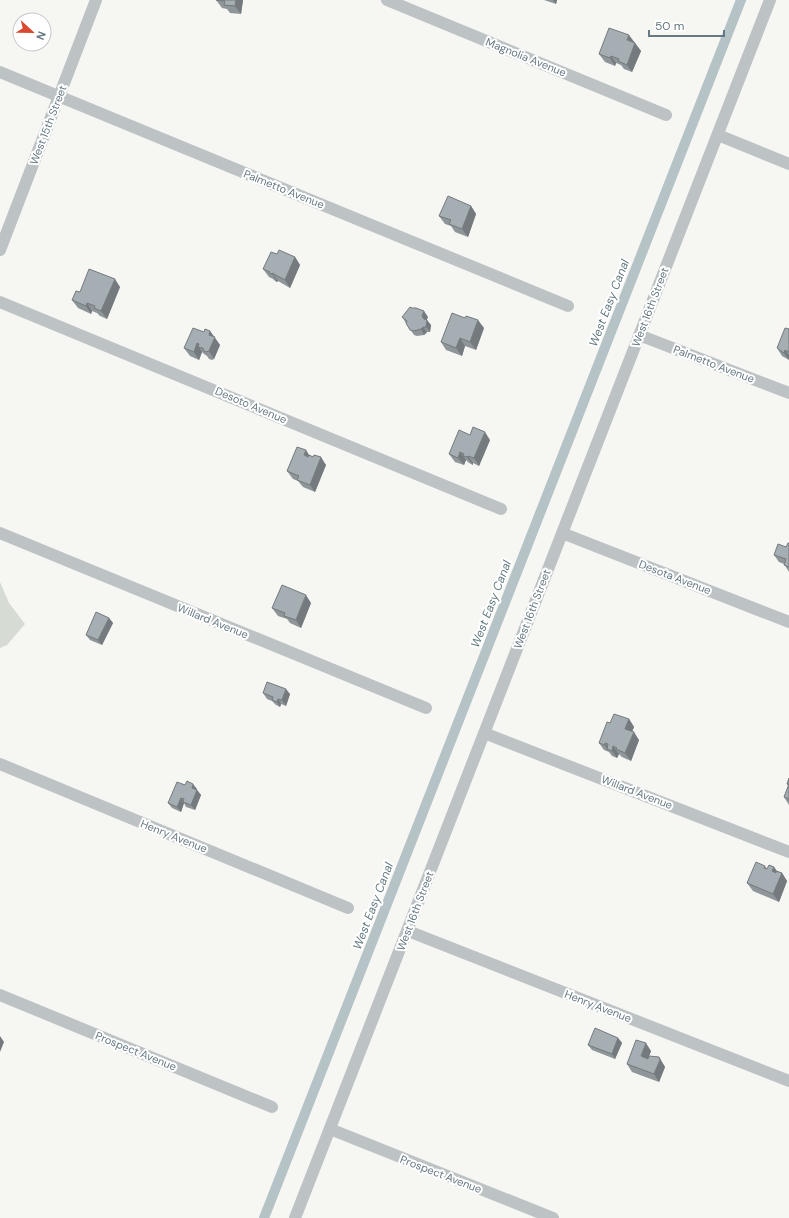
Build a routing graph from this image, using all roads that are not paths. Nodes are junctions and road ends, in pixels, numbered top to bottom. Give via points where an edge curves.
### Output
1 (96, 0) edge
2 (387, 0) edge
3 (770, 0) edge
4 (0, 72) edge
5 (59, 96) junction
6 (666, 115) dead end
7 (718, 135) junction
8 (789, 164) edge
9 (0, 250) edge
10 (0, 302) edge
11 (568, 306) dead end
12 (639, 335) junction
13 (789, 393) edge
14 (501, 509) dead end
15 (0, 533) edge
16 (562, 533) junction
17 (789, 622) edge
18 (426, 708) dead end
19 (484, 733) junction
20 (0, 764) edge
21 (789, 852) edge
22 (348, 908) dead end
23 (408, 931) junction
24 (0, 995) edge
25 (789, 1081) edge
26 (272, 1107) dead end
27 (330, 1129) junction
28 (295, 1218) edge
29 (553, 1218) edge

1 - 5 street, West 15th Street
2 - 6 street, Magnolia Avenue
3 - 7 street, West 16th Street
4 - 5 street, Palmetto Avenue
5 - 9 street, West 15th Street
5 - 11 street, Palmetto Avenue
7 - 8 street
7 - 12 street, West 16th Street
10 - 14 street, Desoto Avenue
12 - 13 street, Palmetto Avenue
12 - 16 street, West 16th Street
15 - 18 street, Willard Avenue
16 - 17 street, Desota Avenue
16 - 19 street, West 16th Street
19 - 21 street, Willard Avenue
19 - 23 street, West 16th Street
20 - 22 street, Henry Avenue
23 - 25 street, Henry Avenue
23 - 27 street, West 16th Street
24 - 26 street, Prospect Avenue
27 - 28 street, West 16th Street
27 - 29 street, Prospect Avenue

